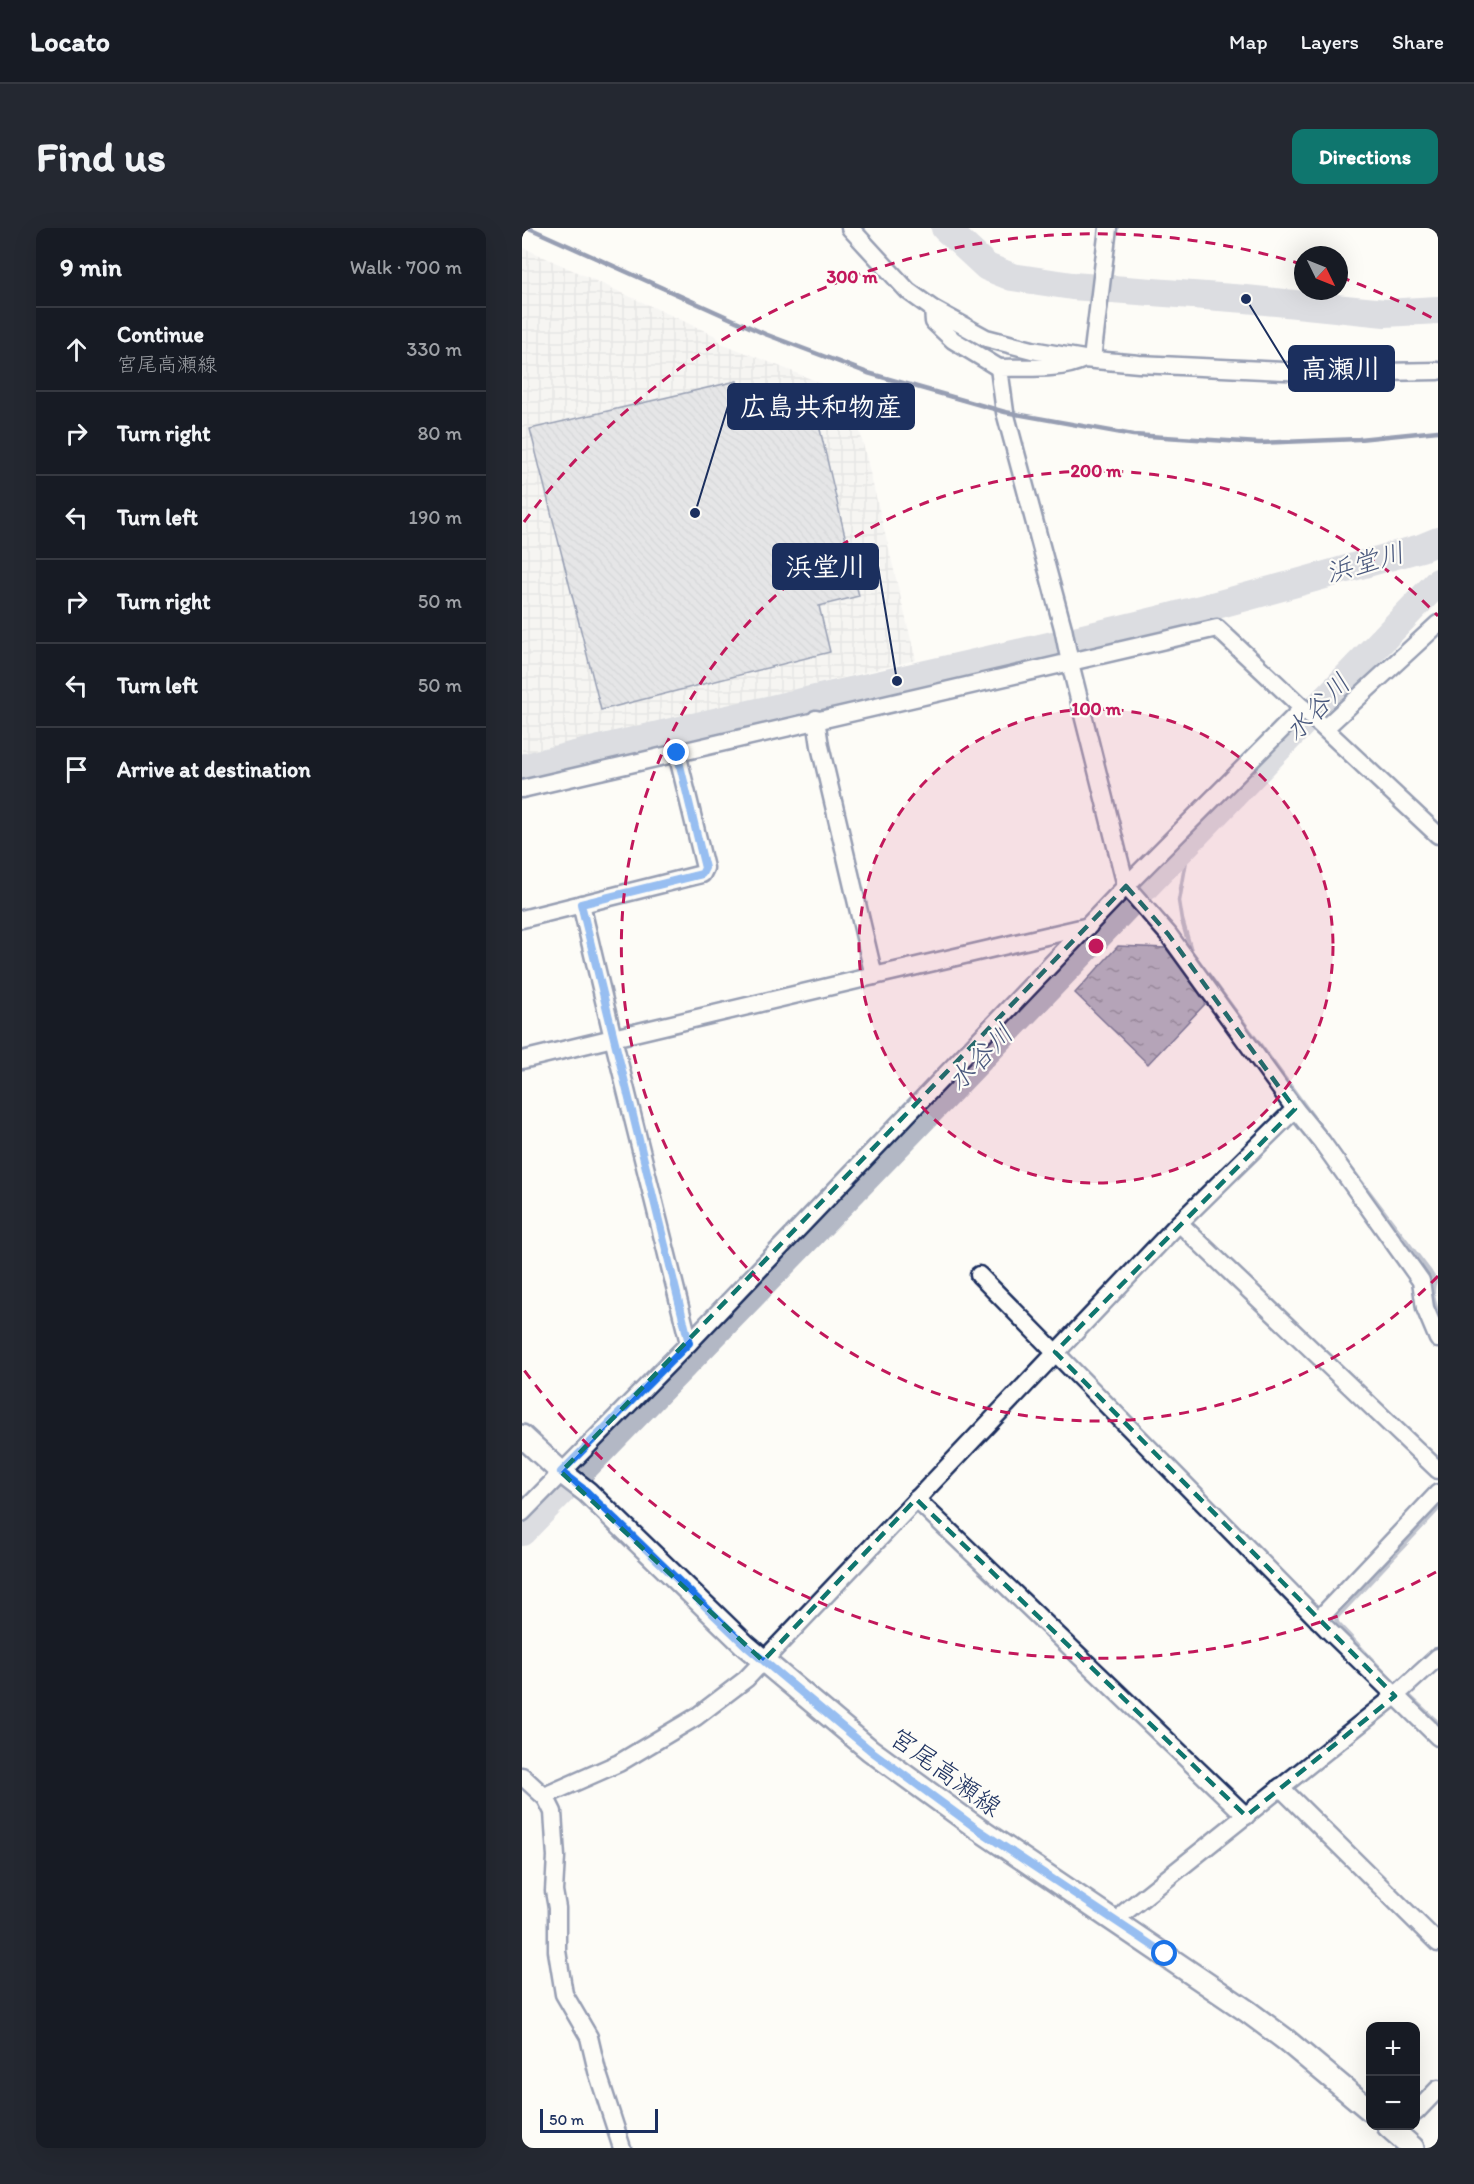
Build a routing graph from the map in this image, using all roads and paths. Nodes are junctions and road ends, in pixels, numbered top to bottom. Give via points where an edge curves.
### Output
1 (850, 228) edge
2 (1108, 228) edge
3 (933, 309) junction
4 (1090, 356) junction
5 (999, 368) junction
6 (1438, 371) edge
7 (1438, 624) edge
8 (1070, 658) junction
9 (1304, 709) junction
10 (816, 720) junction
11 (1322, 725) junction
12 (677, 753) junction
13 (522, 789) edge
14 (1438, 835) edge
15 (1133, 894) junction
16 (581, 904) junction
17 (522, 919) edge
18 (1089, 926) junction
19 (874, 976) junction
20 (613, 1038) junction
21 (522, 1060) edge
22 (1295, 1109) junction
23 (1179, 1223) junction
24 (979, 1275) dead end
25 (1438, 1339) edge
26 (689, 1343) junction
27 (1055, 1352) junction
28 (522, 1436) edge
29 (1438, 1470) edge
30 (562, 1472) junction
31 (1438, 1493) edge
32 (915, 1499) junction
33 (522, 1513) edge
34 (1318, 1620) junction
35 (1438, 1657) edge
36 (763, 1661) junction
37 (1395, 1696) junction
38 (1438, 1737) edge
39 (522, 1776) edge
40 (1280, 1787) junction
41 (546, 1798) junction
42 (1246, 1816) junction
43 (1125, 1912) dead end
44 (1438, 1943) edge
45 (1438, 2089) edge
46 (1366, 2106) edge
47 (1420, 2108) edge
48 (1398, 2130) edge
49 (622, 2148) edge
50 (1413, 2148) edge

1 - 3 street via 909,291
2 - 4 street
3 - 4 street via 986,338 1032,350
3 - 5 street via 934,322 953,340
4 - 5 street via 1073,364
4 - 6 street via 1139,364 1275,371
5 - 8 street via 1005,412
7 - 11 street
8 - 9 street via 1217,628
8 - 10 street
8 - 15 street
9 - 11 street
9 - 15 street
10 - 12 street
10 - 19 street
11 - 14 street
12 - 13 street
12 - 16 street via 705,868 702,874
15 - 18 street
15 - 22 street via 1168,934
16 - 17 street
16 - 20 street
18 - 19 street
18 - 26 street
19 - 20 street
20 - 21 street
20 - 26 street
22 - 23 street
22 - 25 street via 1421,1281 1425,1308
23 - 27 street
23 - 29 street
24 - 27 street
26 - 30 street
27 - 32 street
27 - 34 street
28 - 30 main road, 宮尾高瀬線
30 - 33 street
30 - 36 main road, 宮尾高瀬線
31 - 34 street
32 - 36 street
32 - 42 street
34 - 37 street
35 - 37 street
36 - 41 street via 696,1717 619,1763
36 - 46 main road, 宮尾高瀬線 via 909,1781 1247,2011
37 - 38 street
37 - 40 street
39 - 41 street
40 - 42 street
40 - 44 street
41 - 49 street via 553,1812 557,1951 564,1994 589,2037
42 - 43 street
45 - 47 street
48 - 50 main road

